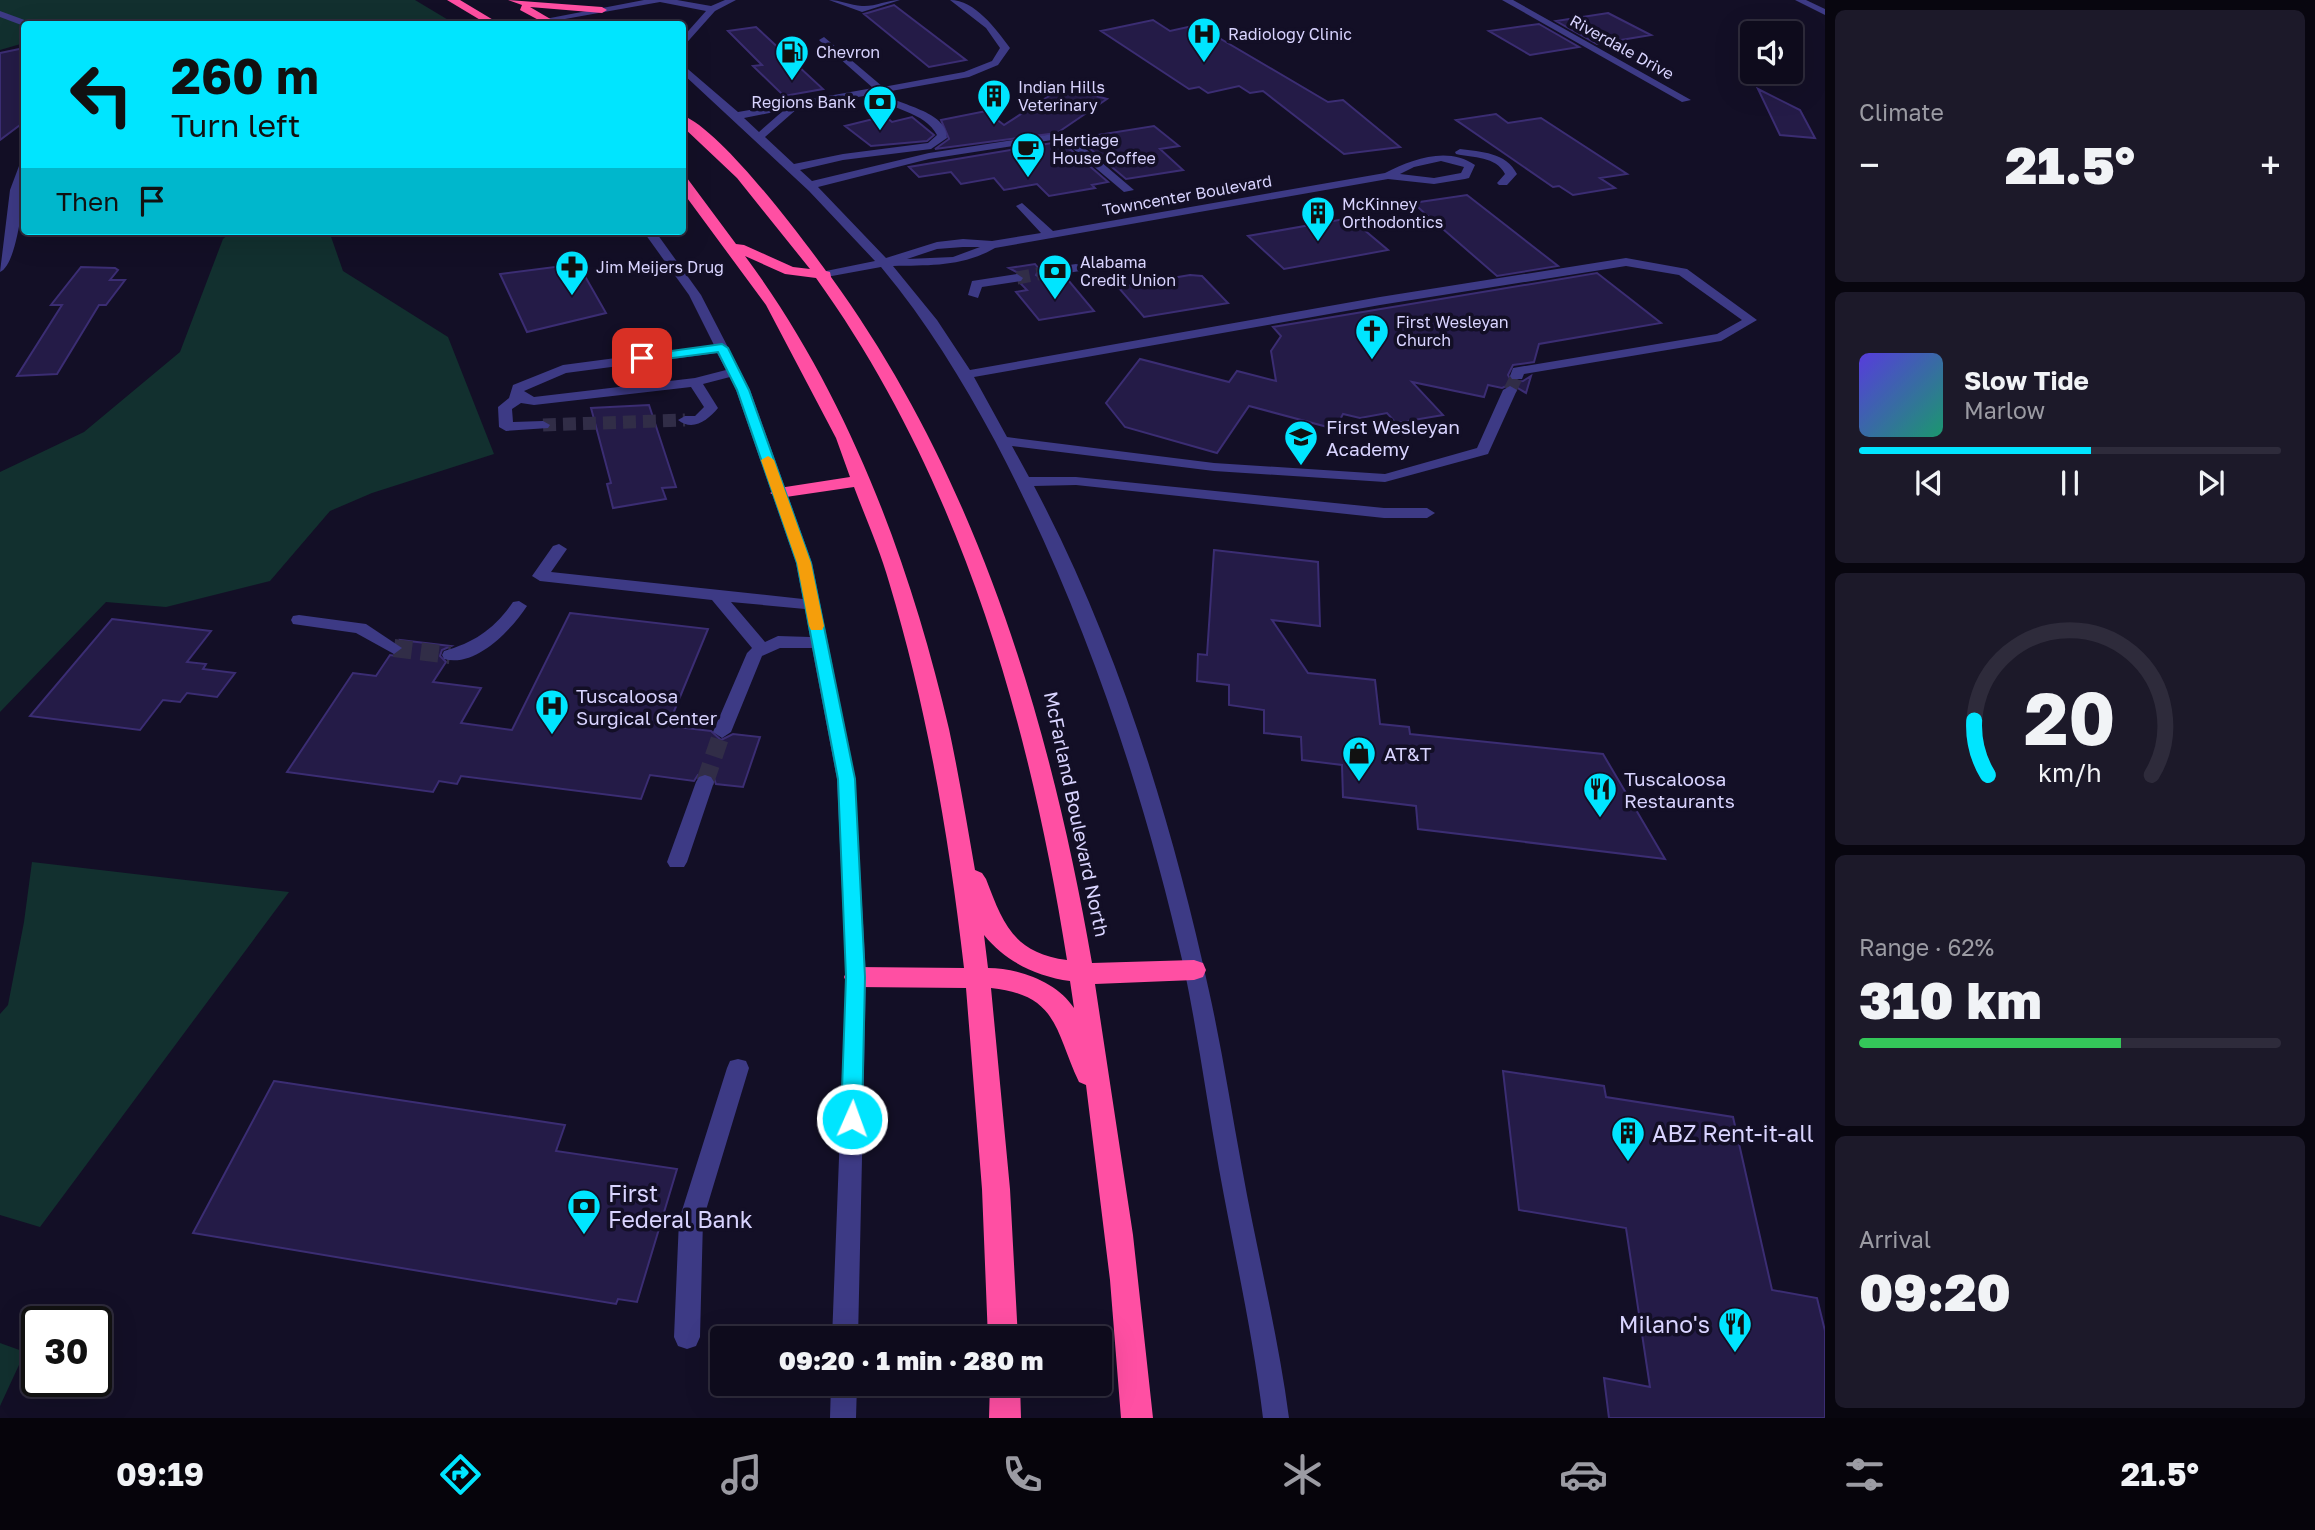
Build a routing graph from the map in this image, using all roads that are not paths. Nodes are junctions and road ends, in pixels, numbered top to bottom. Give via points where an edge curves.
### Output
1 (452, 0) edge
2 (511, 0) edge
3 (661, 0) edge
4 (732, 0) edge
5 (833, 0) edge
6 (896, 0) edge
7 (954, 0) edge
8 (1506, 0) edge
9 (1799, 0) edge
10 (712, 9) junction
11 (602, 10) junction
12 (1825, 12) edge
13 (0, 14) edge
14 (489, 21) edge
15 (548, 21) edge
16 (554, 21) edge
17 (21, 22) edge
18 (686, 40) edge
19 (824, 40) dead end
20 (686, 70) edge
21 (876, 91) junction
22 (1686, 100) dead end
23 (801, 103) junction
24 (735, 116) junction
25 (686, 123) edge
26 (758, 138) junction
27 (1461, 152) dead end
28 (792, 168) junction
29 (21, 172) edge
30 (1388, 176) junction
31 (1503, 183) dead end
32 (811, 185) junction
33 (686, 186) edge
34 (1128, 190) dead end
35 (1022, 206) dead end
36 (652, 235) edge
37 (1050, 235) junction
38 (734, 246) junction
39 (886, 263) junction
40 (0, 268) edge
41 (1076, 268) dead end
42 (1043, 273) tunnel mouth
43 (825, 275) junction
44 (1017, 278) tunnel mouth
45 (974, 295) dead end
46 (722, 348) junction
47 (734, 372) junction
48 (563, 374) junction
49 (965, 375) junction
50 (695, 382) junction
51 (566, 397) junction
52 (516, 398) junction
53 (685, 420) tunnel mouth
54 (543, 425) tunnel mouth
55 (1001, 440) junction
56 (862, 481) junction
57 (1024, 482) junction
58 (779, 493) junction
59 (1427, 513) dead end
60 (559, 549) dead end
61 (718, 596) junction
62 (519, 606) dead end
63 (812, 606) junction
64 (299, 620) dead end
65 (820, 643) junction
66 (394, 648) tunnel mouth
67 (761, 648) junction
68 (450, 655) tunnel mouth
69 (722, 732) tunnel mouth
70 (705, 782) tunnel mouth
71 (958, 842) junction
72 (677, 862) dead end
73 (1194, 970) junction
74 (1082, 971) junction
75 (856, 977) junction
76 (980, 979) junction
77 (738, 1068) dead end
78 (1104, 1119) junction
79 (845, 1326) edge
80 (1002, 1326) edge
81 (687, 1337) dead end
82 (844, 1396) edge
83 (1004, 1396) edge
84 (843, 1418) edge
85 (1005, 1418) edge
86 (1138, 1418) edge
87 (1276, 1418) edge

1 - 14 highway
2 - 11 highway
2 - 15 highway
3 - 10 street
3 - 11 street
4 - 10 street
5 - 6 street via 862,9
7 - 21 street via 989,26 1005,48 995,63 966,75
8 - 22 street, Riverdale Drive
9 - 12 street
10 - 18 street
11 - 16 street
13 - 17 street
19 - 21 street
20 - 24 street
21 - 23 street
21 - 28 street via 890,104 924,114 943,136 930,146
23 - 24 street
23 - 26 street
24 - 26 street
25 - 43 highway, McFarland Boulevard North via 762,197
26 - 28 street
27 - 31 street via 1500,161 1511,174
28 - 32 street
29 - 40 street via 13,241
30 - 30 street via 1434,181 1465,176 1470,165 1441,159 1411,164
30 - 37 street, Towncenter Boulevard
32 - 34 street via 929,156 1053,137 1076,146
32 - 39 street
33 - 38 highway
35 - 37 street
36 - 46 street via 695,295
37 - 39 street, Towncenter Boulevard via 992,245 976,256 927,265
38 - 43 highway via 790,271
38 - 56 highway via 799,348
39 - 43 street, Towncenter Boulevard
39 - 49 street
41 - 42 street
43 - 74 highway, McFarland Boulevard North via 915,424 969,539 994,606 1041,766
44 - 45 street via 976,284
46 - 47 street
46 - 48 street
47 - 50 street
47 - 58 street
48 - 51 street
48 - 52 street
49 - 55 street
49 - 55 street via 1626,262 1683,272 1751,320 1721,337 1518,371 1483,451 1385,478 1214,467
50 - 51 street
50 - 53 street via 711,408 699,420
51 - 52 street
52 - 54 street via 505,407 506,427
55 - 57 street
56 - 58 highway
56 - 71 highway via 921,660
57 - 59 street via 1076,481 1384,513
57 - 73 street via 1068,575 1122,713
58 - 63 street via 804,563
60 - 61 street via 540,576
61 - 63 street
61 - 67 street
62 - 68 street via 496,636
63 - 65 street
64 - 66 street via 360,628
65 - 67 street via 778,642
65 - 75 street via 846,779
67 - 69 street via 750,658
70 - 72 street
71 - 74 highway via 985,914 1007,944 1054,970
71 - 76 highway
73 - 74 highway
73 - 87 street
74 - 78 highway, McFarland Boulevard North
75 - 76 highway
75 - 79 street
76 - 78 highway via 1008,979 1027,985 1058,1005 1068,1020
76 - 80 highway
77 - 81 street via 691,1220
78 - 86 highway, McFarland Boulevard North
82 - 84 street
83 - 85 highway

